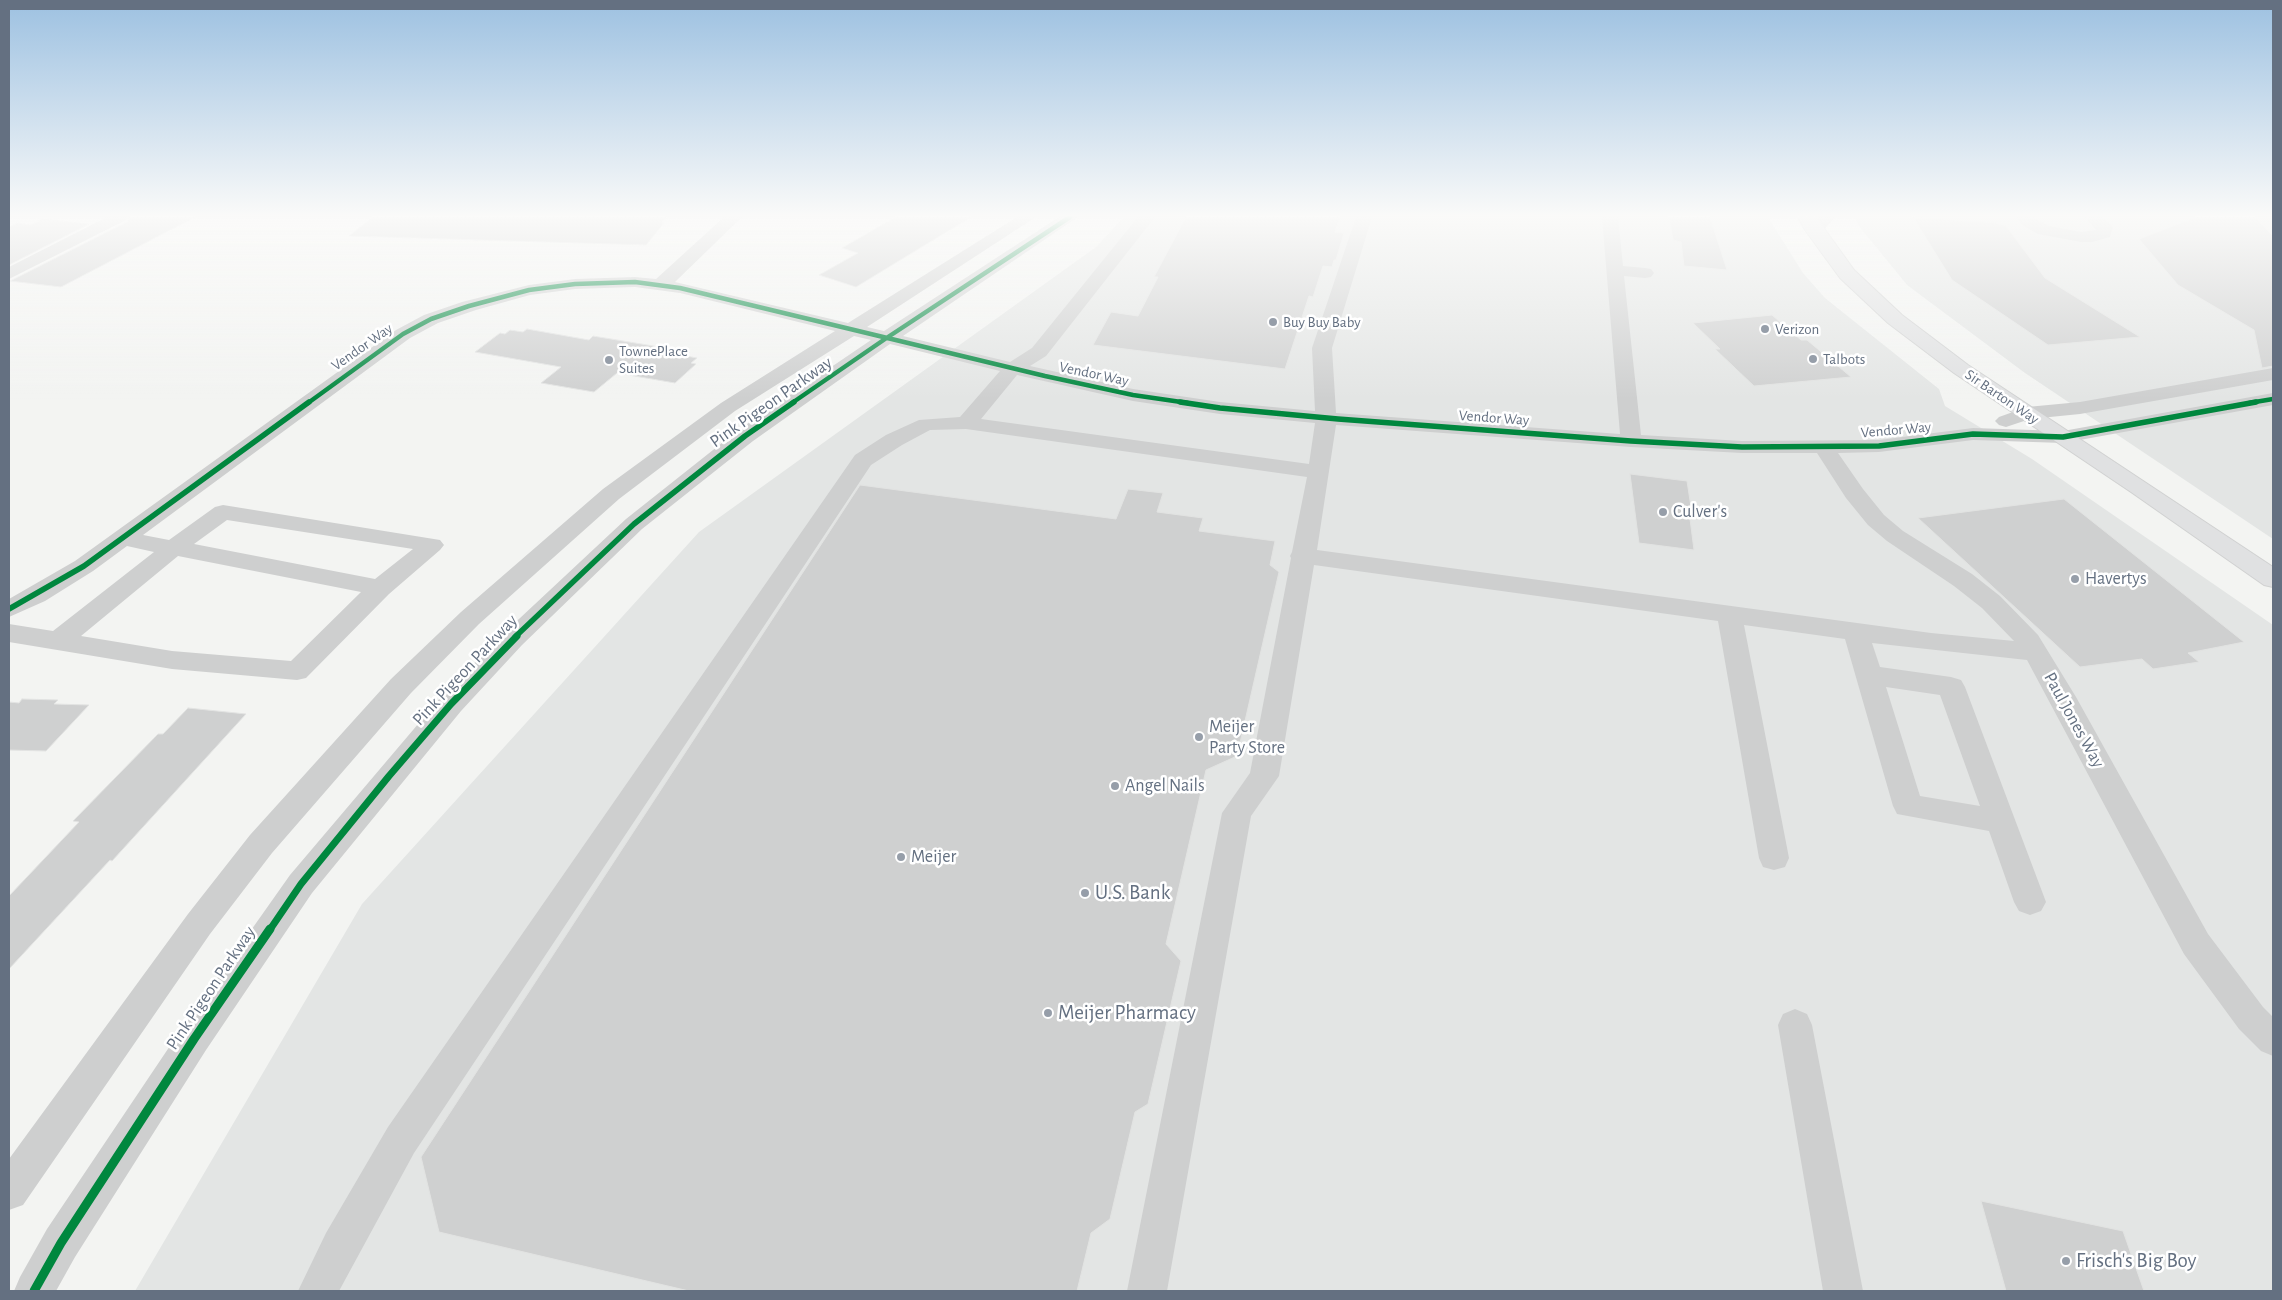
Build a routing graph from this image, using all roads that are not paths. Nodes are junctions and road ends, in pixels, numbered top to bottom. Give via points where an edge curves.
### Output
1 (669, 278) edge
2 (932, 278) edge
3 (978, 278) edge
4 (1098, 278) edge
5 (1345, 278) edge
6 (1616, 278) edge
7 (1852, 278) edge
8 (662, 284) junction
9 (849, 330) junction
10 (885, 339) junction
11 (1013, 368) junction
12 (2273, 374) edge
13 (2273, 399) edge
14 (2027, 414) junction
15 (1326, 418) junction
16 (966, 423) junction
17 (1973, 434) junction
18 (2062, 436) junction
19 (1631, 441) junction
20 (1823, 446) junction
21 (1319, 472) junction
22 (122, 538) junction
23 (172, 549) junction
24 (1302, 556) junction
25 (2273, 579) edge
26 (380, 588) junction
27 (9, 609) edge
28 (1729, 613) junction
29 (1855, 630) junction
30 (9, 633) edge
31 (58, 641) junction
32 (2036, 652) junction
33 (1869, 675) junction
34 (2000, 821) junction
35 (1774, 858) dead end
36 (2030, 902) dead end
37 (1795, 1024) dead end
38 (2273, 1040) edge
39 (9, 1191) edge
40 (34, 1291) edge
41 (318, 1291) edge
42 (1147, 1291) edge
43 (1843, 1291) edge

1 - 8 street
2 - 9 street, Pink Pigeon Parkway
3 - 10 street, Pink Pigeon Parkway
4 - 11 street via 1039,352
5 - 15 street via 1322,348
6 - 19 street
7 - 14 main road, Sir Barton Way via 1895,319
8 - 9 street, Vendor Way
8 - 22 street, Vendor Way via 552,286 505,295 431,319 359,364
9 - 10 street, Vendor Way
9 - 39 street, Pink Pigeon Parkway via 728,407 611,494 470,618 401,686 244,866 187,940
10 - 11 street, Vendor Way
10 - 40 street, Pink Pigeon Parkway via 745,436 634,524 513,639 451,704 301,884 194,1039 61,1243
11 - 15 street, Vendor Way via 1133,395 1220,408
11 - 16 street
12 - 14 street, Vendor Way via 2080,408
13 - 18 street, Vendor Way
14 - 17 street, Vendor Way
14 - 18 main road, Sir Barton Way
15 - 19 street, Vendor Way
15 - 21 street
16 - 21 street
16 - 41 street via 926,424 863,460 401,1140
17 - 18 street, Vendor Way
17 - 20 street, Vendor Way via 1879,446
18 - 25 main road, Sir Barton Way
19 - 20 street, Vendor Way via 1742,447
20 - 32 street, Paul Jones Way via 1876,520 1991,602
21 - 24 street
22 - 23 street
22 - 27 street, Vendor Way via 84,566
23 - 26 street
23 - 26 street via 223,512 432,545
23 - 31 street
24 - 28 street
24 - 42 street via 1264,776 1237,813
26 - 31 street via 297,671 172,660
28 - 29 street
28 - 35 street
29 - 32 street via 1931,642
29 - 33 street
30 - 31 street
32 - 38 street, Paul Jones Way via 2196,944 2251,1018
33 - 34 street via 1951,687
33 - 34 street via 1908,806
34 - 36 street
37 - 43 street

